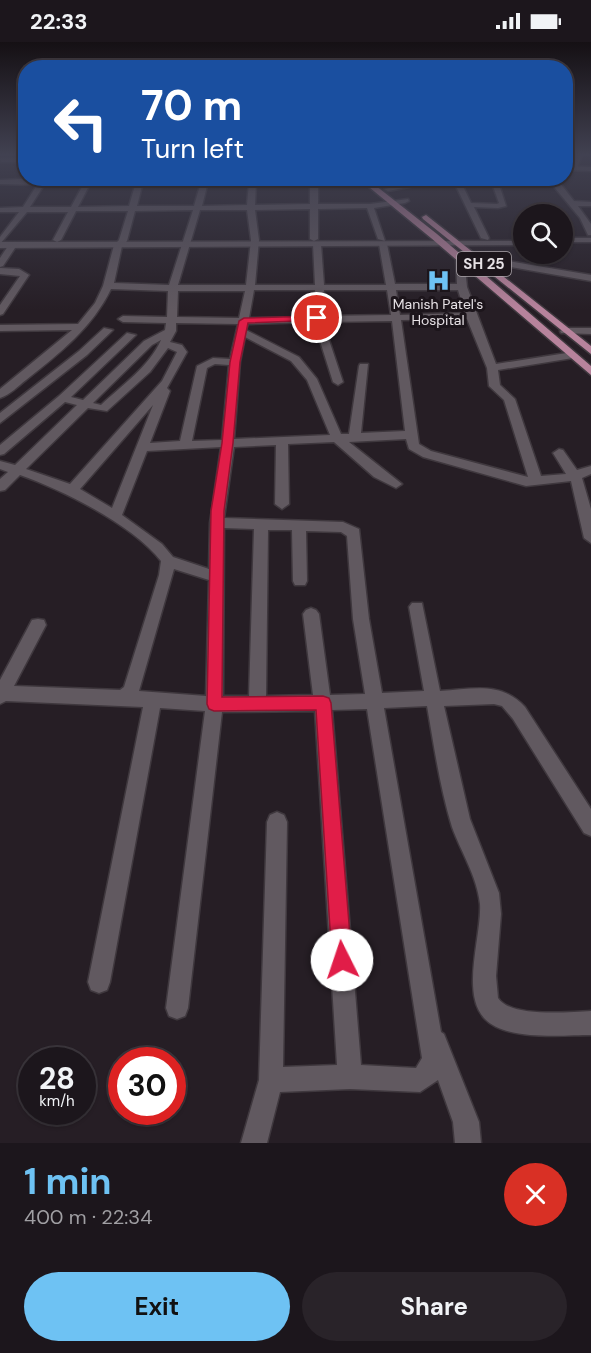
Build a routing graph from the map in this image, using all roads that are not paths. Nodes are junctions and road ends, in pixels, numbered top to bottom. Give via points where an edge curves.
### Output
1 (27, 206) edge
2 (291, 206) edge
3 (315, 206) edge
4 (370, 206) edge
5 (397, 206) edge
6 (412, 206) edge
7 (469, 206) edge
8 (576, 206) edge
9 (196, 207) junction
10 (251, 207) junction
11 (73, 208) junction
12 (132, 208) junction
13 (0, 210) edge
14 (25, 210) junction
15 (591, 233) edge
16 (484, 238) junction
17 (57, 240) junction
18 (513, 240) edge
19 (440, 241) junction
20 (458, 241) junction
21 (513, 241) edge
22 (0, 242) edge
23 (254, 242) junction
24 (315, 242) junction
25 (383, 242) junction
26 (573, 242) edge
27 (591, 242) edge
28 (121, 243) junction
29 (185, 243) junction
30 (13, 245) junction
31 (460, 258) junction
32 (479, 259) junction
33 (0, 264) edge
34 (0, 271) edge
35 (591, 278) edge
36 (108, 285) junction
37 (388, 285) junction
38 (320, 286) junction
39 (250, 287) junction
40 (462, 287) junction
41 (173, 288) junction
42 (0, 312) edge
43 (471, 316) junction
44 (396, 317) junction
45 (317, 318) junction
46 (123, 319) dead end
47 (171, 326) junction
48 (79, 327) junction
49 (243, 327) junction
50 (0, 328) edge
51 (108, 330) dead end
52 (565, 331) junction
53 (591, 332) edge
54 (131, 335) dead end
55 (165, 344) junction
56 (591, 351) edge
57 (573, 355) junction
58 (235, 362) junction
59 (364, 366) dead end
60 (492, 368) junction
61 (591, 372) edge
62 (167, 382) junction
63 (338, 382) dead end
64 (0, 395) edge
65 (63, 398) junction
66 (84, 405) junction
67 (119, 413) junction
68 (0, 419) edge
69 (152, 421) junction
70 (410, 435) junction
71 (356, 437) junction
72 (337, 438) junction
73 (282, 441) junction
74 (228, 443) junction
75 (185, 444) junction
76 (142, 447) junction
77 (0, 451) edge
78 (559, 453) dead end
79 (0, 465) edge
80 (17, 470) junction
81 (591, 470) edge
82 (574, 476) junction
83 (536, 481) junction
84 (396, 484) dead end
85 (0, 487) edge
86 (73, 489) junction
87 (282, 504) dead end
88 (115, 516) junction
89 (217, 523) junction
90 (261, 525) junction
91 (299, 526) junction
92 (591, 538) edge
93 (168, 561) junction
94 (216, 577) junction
95 (300, 581) dead end
96 (417, 607) dead end
97 (311, 614) dead end
98 (38, 625) dead end
99 (0, 694) edge
100 (124, 698) junction
101 (433, 698) junction
102 (153, 700) junction
103 (375, 701) junction
104 (257, 703) junction
105 (323, 703) junction
106 (214, 704) junction
107 (277, 822) dead end
108 (591, 826) edge
109 (99, 981) dead end
110 (177, 1008) dead end
111 (591, 1023) edge
112 (430, 1025) junction
113 (351, 1077) junction
114 (271, 1080) junction
115 (254, 1143) edge
116 (468, 1143) edge

1 - 14 street
2 - 10 street
3 - 24 street
4 - 25 street
5 - 19 main road
6 - 20 main road, SH 25
7 - 16 street
8 - 15 street
9 - 10 street
9 - 12 street
9 - 29 street
10 - 23 street
11 - 12 street
11 - 14 street
11 - 17 street
12 - 28 street
13 - 14 street
14 - 22 street
16 - 18 street
16 - 20 street
17 - 22 street
17 - 28 street
19 - 20 street
19 - 25 street
19 - 31 main road
20 - 21 street
20 - 32 main road, SH 25
22 - 30 street
23 - 24 street
23 - 29 street
23 - 39 street
24 - 25 street
24 - 38 street
25 - 37 street
26 - 27 street
28 - 29 street
28 - 30 street
28 - 36 street
29 - 41 street
30 - 33 street
31 - 40 street
31 - 57 main road
32 - 35 street
32 - 52 main road, SH 25
34 - 42 street via 25,275
36 - 41 street
36 - 48 street via 96,308
37 - 38 street
37 - 40 street
37 - 44 street
38 - 39 street
38 - 45 street
39 - 41 street
39 - 49 street
40 - 43 street
41 - 47 street
43 - 44 street
43 - 60 street
44 - 45 street
44 - 70 street
45 - 49 street
45 - 63 street
46 - 47 street
47 - 49 street
47 - 55 street
47 - 66 street
48 - 50 street
48 - 64 street
49 - 58 street
49 - 72 street via 295,359 312,379
51 - 68 street
52 - 53 street
52 - 56 main road, SH 25
54 - 65 street
55 - 62 street via 182,352
55 - 67 street
57 - 60 street
57 - 61 main road
58 - 74 street
58 - 75 street via 202,366
59 - 71 street
60 - 83 street via 495,386 509,399
62 - 67 street
62 - 69 street
65 - 66 street
65 - 77 street
66 - 67 street
66 - 80 street
67 - 69 street
67 - 86 street
69 - 76 street
70 - 71 street
70 - 83 street via 413,446 421,452 515,480
71 - 72 street
72 - 73 street
72 - 84 street
73 - 74 street
73 - 87 street
74 - 75 street
74 - 89 street
75 - 76 street
76 - 88 street
78 - 82 street
79 - 80 street
80 - 85 street
80 - 86 street
81 - 82 street
82 - 83 street
82 - 92 street
86 - 88 street
88 - 93 street
89 - 90 street
89 - 94 street
90 - 91 street
90 - 104 street
91 - 95 street
91 - 103 street via 343,527 354,533 361,619
93 - 94 street
93 - 100 street via 131,691
94 - 106 street
96 - 101 street
97 - 105 street
98 - 99 street
99 - 100 street
100 - 102 street
101 - 103 street
101 - 108 street via 494,696 508,701
101 - 111 street via 461,826 490,900 485,980 491,1009 521,1021
102 - 106 street
102 - 109 street
103 - 105 street
103 - 112 street
104 - 105 street
104 - 106 street
105 - 113 street
106 - 110 street
107 - 114 street
112 - 113 street via 434,1058 429,1072 420,1080
112 - 116 street via 466,1122
113 - 114 street
114 - 115 street

